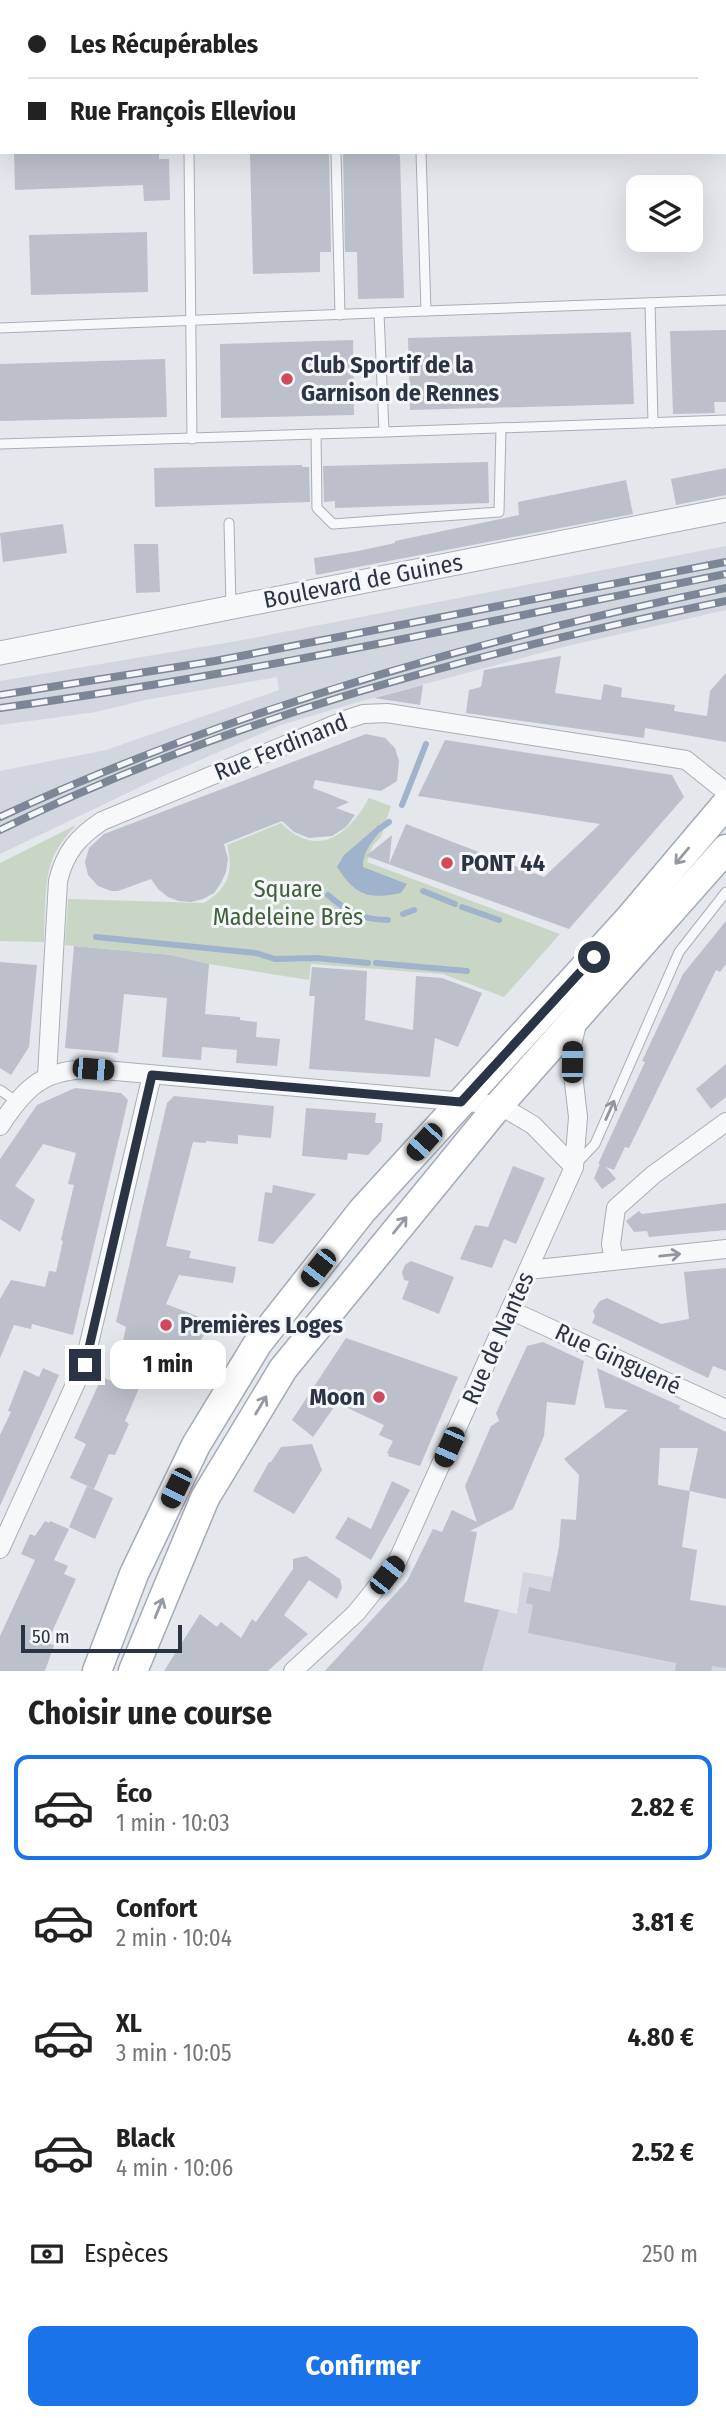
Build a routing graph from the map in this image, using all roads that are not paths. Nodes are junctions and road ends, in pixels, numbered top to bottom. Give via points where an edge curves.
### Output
1 (188, 154) edge
2 (336, 154) edge
3 (421, 154) edge
4 (726, 300) edge
5 (650, 303) junction
6 (426, 311) junction
7 (379, 313) junction
8 (340, 315) junction
9 (189, 320) junction
10 (0, 328) edge
11 (726, 420) edge
12 (653, 423) junction
13 (501, 428) junction
14 (384, 432) junction
15 (316, 434) junction
16 (192, 439) junction
17 (0, 444) edge
18 (726, 510) edge
19 (229, 523) dead end
20 (232, 608) junction
21 (0, 653) edge
22 (726, 792) edge
23 (726, 804) edge
24 (720, 866) edge
25 (726, 892) edge
26 (579, 1013) junction
27 (152, 1075) junction
28 (47, 1076) junction
29 (0, 1090) edge
30 (16, 1101) junction
31 (461, 1102) junction
32 (499, 1105) junction
33 (726, 1122) edge
34 (0, 1126) edge
35 (574, 1167) junction
36 (726, 1249) edge
37 (614, 1260) junction
38 (528, 1270) junction
39 (510, 1310) junction
40 (726, 1409) edge
41 (0, 1549) edge
42 (97, 1671) edge
43 (133, 1671) edge
44 (293, 1671) edge

1 - 9 lane
2 - 8 lane
3 - 6 lane
4 - 5 lane
5 - 6 lane
5 - 12 lane
6 - 7 lane
7 - 8 lane
7 - 14 lane
8 - 9 lane
9 - 10 lane
9 - 16 lane
11 - 12 lane
12 - 13 lane
13 - 14 lane
13 - 15 lane via 499,512 333,524 317,508
14 - 15 lane
15 - 16 lane
16 - 17 lane
18 - 20 street, Boulevard de Guines
19 - 20 lane
20 - 21 street, Boulevard de Guines
22 - 28 street, Rue Ferdinand via 686,760 374,713 348,719 102,821 77,840 58,881
23 -> 31 main road via 627,921
24 - 26 main road
35 -> 25 lane, Rue de Nantes via 595,1144 678,952
26 - 32 main road
26 - 35 street, Rue de Nantes via 572,1045 578,1117
27 - 28 street via 78,1069
27 - 31 street
27 - 41 street via 85,1365
28 - 30 street
29 - 30 lane
30 - 34 street
31 - 32 street
31 - 42 main road via 362,1211 258,1343 196,1445 134,1574
32 - 35 street via 533,1125
43 -> 32 main road via 205,1498 283,1369
33 - 37 street via 615,1208
35 - 38 street, Rue de Nantes
37 -> 36 street
37 - 38 street
38 - 39 street, Rue de Nantes
39 - 40 street, Rue Ginguené
39 - 44 street, Rue de Nantes via 397,1562 356,1613

